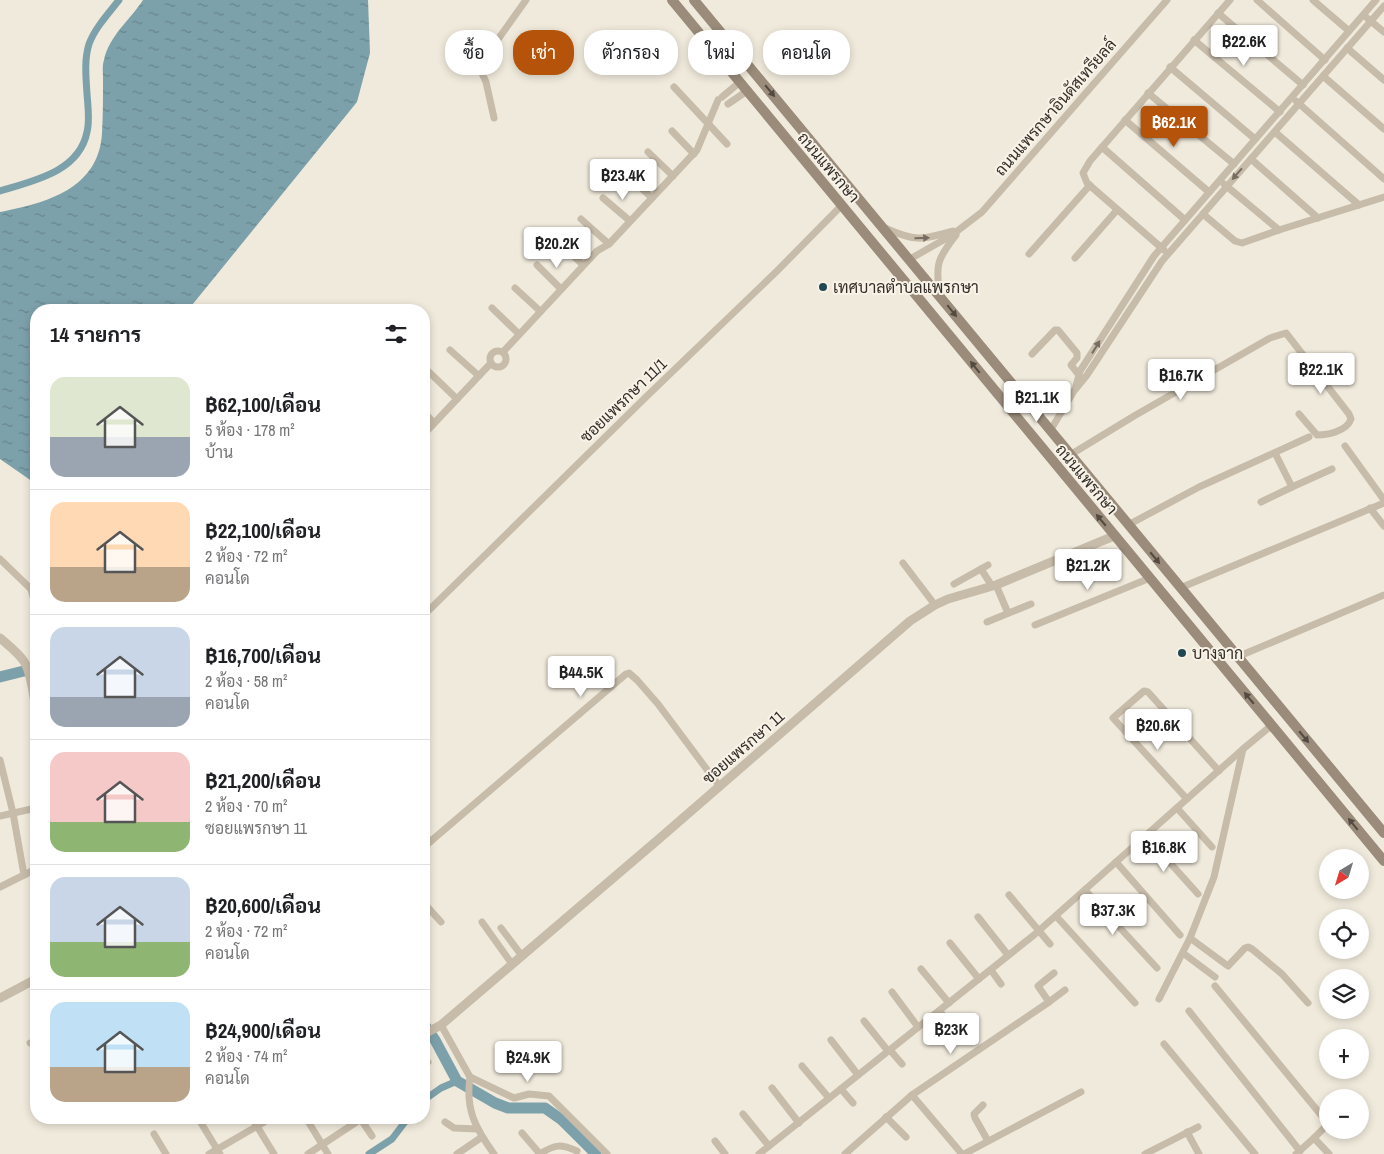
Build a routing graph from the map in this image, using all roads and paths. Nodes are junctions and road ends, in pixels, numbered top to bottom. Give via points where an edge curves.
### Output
1 (526, 0) edge
2 (672, 0) edge
3 (694, 0) edge
4 (1166, 0) edge
5 (1230, 0) edge
6 (1256, 0) edge
7 (1313, 0) edge
8 (1372, 1) edge
9 (1384, 6) edge
10 (1218, 13) junction
11 (1364, 15) junction
12 (1371, 20) junction
13 (1349, 31) junction
14 (1384, 32) edge
15 (1194, 40) junction
16 (1347, 48) junction
17 (1325, 60) junction
18 (1170, 67) junction
19 (1323, 76) junction
20 (1384, 80) edge
21 (1303, 85) junction
22 (744, 86) junction
23 (674, 87) dead end
24 (1148, 93) junction
25 (1292, 97) junction
26 (1298, 103) junction
27 (715, 108) junction
28 (1280, 112) junction
29 (494, 118) dead end
30 (1125, 120) junction
31 (708, 123) junction
32 (1384, 129) edge
33 (672, 132) dead end
34 (1274, 132) junction
35 (1255, 139) junction
36 (727, 144) dead end
37 (1102, 147) junction
38 (648, 152) dead end
39 (694, 154) junction
40 (1251, 159) junction
41 (1234, 164) junction
42 (627, 176) dead end
43 (674, 176) junction
44 (1384, 179) edge
45 (1220, 181) junction
46 (1090, 185) junction
47 (1226, 187) junction
48 (1209, 192) junction
49 (1384, 197) edge
50 (603, 198) dead end
51 (652, 198) junction
52 (842, 205) junction
53 (1359, 206) junction
54 (1118, 210) junction
55 (1203, 214) junction
56 (1318, 218) junction
57 (581, 219) dead end
58 (1185, 220) junction
59 (630, 221) junction
60 (884, 228) junction
61 (961, 229) junction
62 (1278, 230) junction
63 (558, 241) dead end
64 (608, 244) junction
65 (1161, 248) junction
66 (1029, 254) dead end
67 (1168, 254) junction
68 (1074, 258) dead end
69 (910, 259) junction
70 (537, 265) dead end
71 (583, 265) junction
72 (515, 288) dead end
73 (561, 289) junction
74 (940, 297) junction
75 (492, 308) dead end
76 (1121, 308) junction
77 (540, 311) junction
78 (1128, 312) junction
79 (519, 334) junction
80 (450, 350) dead end
81 (503, 352) junction
82 (1032, 354) dead end
83 (491, 363) junction
84 (430, 374) edge
85 (1079, 375) junction
86 (479, 376) junction
87 (1038, 387) dead end
88 (1074, 391) junction
89 (457, 399) junction
90 (1062, 411) junction
91 (1299, 414) dead end
92 (430, 419) edge
93 (434, 423) junction
94 (430, 427) edge
95 (1050, 431) junction
96 (1309, 437) dead end
97 (1345, 446) dead end
98 (1275, 453) junction
99 (1070, 455) junction
100 (1332, 469) dead end
101 (1292, 487) junction
102 (1262, 502) dead end
103 (1384, 502) edge
104 (1370, 508) junction
105 (1128, 525) junction
106 (1384, 526) edge
107 (1114, 536) junction
108 (0, 558) edge
109 (903, 563) dead end
110 (988, 565) dead end
111 (981, 569) junction
112 (1150, 578) junction
113 (954, 584) dead end
114 (994, 586) junction
115 (30, 588) edge
116 (1180, 588) junction
117 (1384, 596) edge
118 (1030, 604) dead end
119 (935, 605) junction
120 (430, 610) edge
121 (1008, 613) junction
122 (987, 622) dead end
123 (1035, 625) dead end
124 (0, 638) edge
125 (1237, 657) junction
126 (30, 680) edge
127 (1272, 725) junction
128 (1243, 749) junction
129 (0, 760) edge
130 (1219, 771) junction
131 (720, 787) junction
132 (1187, 799) junction
133 (1177, 808) junction
134 (30, 809) edge
135 (13, 813) junction
136 (0, 816) edge
137 (1384, 833) edge
138 (1146, 836) junction
139 (430, 842) edge
140 (1212, 847) dead end
141 (1384, 861) edge
142 (1116, 862) junction
143 (30, 872) edge
144 (24, 875) junction
145 (0, 887) edge
146 (1085, 890) junction
147 (1198, 894) dead end
148 (1009, 895) dead end
149 (430, 910) edge
150 (1056, 916) junction
151 (978, 917) dead end
152 (441, 922) dead end
153 (482, 922) dead end
154 (501, 928) dead end
155 (1038, 931) junction
156 (1180, 935) dead end
157 (1190, 938) junction
158 (950, 943) dead end
159 (1050, 944) dead end
160 (1183, 953) junction
161 (1008, 955) junction
162 (522, 956) junction
163 (512, 964) junction
164 (921, 968) dead end
165 (1157, 968) dead end
166 (990, 970) junction
167 (1054, 973) dead end
168 (1215, 977) dead end
169 (979, 979) junction
170 (30, 983) edge
171 (1001, 984) dead end
172 (1215, 986) dead end
173 (1065, 990) dead end
174 (892, 992) dead end
175 (0, 998) edge
176 (1158, 999) dead end
177 (1049, 1002) junction
178 (949, 1003) junction
179 (1135, 1003) dead end
180 (1308, 1003) dead end
181 (939, 1010) junction
182 (1189, 1011) dead end
183 (864, 1021) dead end
184 (952, 1024) dead end
185 (438, 1026) junction
186 (918, 1027) junction
187 (430, 1031) edge
188 (831, 1040) dead end
189 (1164, 1044) dead end
190 (889, 1050) junction
191 (902, 1064) dead end
192 (802, 1066) dead end
193 (858, 1075) junction
194 (470, 1081) junction
195 (772, 1088) dead end
196 (841, 1089) junction
197 (1082, 1092) dead end
198 (912, 1095) junction
199 (829, 1098) junction
200 (853, 1103) dead end
201 (983, 1105) dead end
202 (743, 1114) dead end
203 (886, 1118) junction
204 (445, 1122) dead end
205 (799, 1123) junction
206 (202, 1124) edge
207 (260, 1124) edge
208 (310, 1124) edge
209 (352, 1124) edge
210 (365, 1124) edge
211 (257, 1126) junction
212 (1198, 1126) dead end
213 (477, 1129) junction
214 (1187, 1132) junction
215 (522, 1133) dead end
216 (154, 1134) dead end
217 (372, 1136) dead end
218 (482, 1137) junction
219 (906, 1137) dead end
220 (1314, 1138) junction
221 (715, 1141) dead end
222 (988, 1141) junction
223 (322, 1145) junction
224 (769, 1146) junction
225 (576, 1151) dead end
226 (219, 1152) edge
227 (1298, 1152) edge
228 (490, 1153) edge
229 (166, 1154) edge
230 (209, 1154) edge
231 (274, 1154) edge
232 (308, 1154) edge
233 (328, 1154) edge
234 (457, 1154) edge
235 (540, 1154) edge
236 (607, 1154) edge
237 (725, 1154) edge
238 (760, 1154) edge
239 (845, 1154) edge
240 (963, 1154) edge
241 (1145, 1154) edge
242 (1199, 1154) edge
243 (1255, 1154) edge
244 (1329, 1154) edge

1 - 29 street via 481,63
2 - 22 main road, ถนนแพรกษา
3 -> 60 main road, ถนนแพรกษา
4 - 61 street, ถนนแพรกษาอินดัสเทรียลล์ via 982,212
5 - 10 street
6 - 17 street
7 - 13 street
8 - 11 street
9 - 12 street
10 - 15 street
10 - 21 street
11 - 12 street
11 - 13 street
12 - 14 street
12 - 16 street
13 - 17 street
15 - 18 street
15 - 28 street
16 - 19 street
16 - 20 street
17 - 21 street
18 - 24 street
18 - 35 street
19 - 26 street
19 - 32 street
21 - 25 street
22 - 27 street via 720,98
22 - 27 street via 726,106
22 - 52 main road, ถนนแพรกษา
23 - 31 street
24 - 30 street
24 - 41 street
25 - 26 street
25 - 28 street
26 - 34 street
26 - 44 street
27 - 31 street
28 - 35 street
30 - 37 street
30 - 48 street
31 - 36 street
31 - 39 street
33 - 39 street
34 - 40 street
34 - 53 street
35 - 41 street
37 - 46 street via 1083,173
37 - 58 street
38 - 43 street
39 - 43 street
40 -> 47 street
40 - 56 street
41 - 45 street
42 - 51 street
43 - 51 street
45 - 47 street
45 - 48 street
46 - 54 street
46 - 66 street
47 - 55 street
47 - 62 street
48 - 58 street
49 - 53 street
50 - 59 street
51 - 59 street
107 -> 52 main road, ถนนแพรกษา
52 - 120 street, ซอยแพรกษา 11/1
53 - 56 street
54 - 65 street
54 - 68 street
55 - 62 street via 1239,243
55 - 67 street
56 - 62 street
57 - 64 street
58 - 65 street
59 - 64 street
60 -> 61 street, ถนนแพรกษาอินดัสเทรียลล์ via 905,237 924,239
60 - 69 main road, ถนนแพรกษา
61 - 69 street, ถนนแพรกษาอินดัสเทรียลล์
61 - 74 street, ถนนแพรกษาอินดัสเทรียลล์ via 938,260
63 - 71 street
64 - 71 street
65 - 67 street
65 - 76 street
67 - 78 street
69 - 74 main road, ถนนแพรกษา
70 - 73 street
71 - 73 street
72 - 77 street
73 - 77 street
74 -> 95 main road, ถนนแพรกษา
75 - 79 street
76 - 78 street
85 -> 76 street
77 - 79 street
78 - 88 street
79 - 81 street
80 - 86 street
81 - 83 street via 491,353
81 - 83 street via 504,364 496,367
82 - 85 street via 1058,330 1077,353 1071,365
83 - 86 street
84 - 89 street
85 - 88 street
86 - 89 street
87 - 90 street
88 - 90 street
89 - 93 street
90 - 95 street
91 - 99 street via 1317,435 1342,429 1351,420 1286,333 1270,338
92 - 93 street
93 - 94 street
95 - 99 main road, ถนนแพรกษา
96 - 98 street
97 - 103 street
98 - 101 street
98 - 105 street via 1199,486
99 - 105 main road, ถนนแพรกษา
100 - 101 street
101 - 102 street
103 - 104 street
104 - 106 street
104 - 116 street
105 -> 116 main road, ถนนแพรกษา
107 - 112 main road, ถนนแพรกษา
107 - 114 street, ซอยแพรกษา 11
108 - 115 street
109 - 119 street
110 - 111 street
111 - 113 street
111 - 114 street
112 - 123 street
127 -> 112 main road, ถนนแพรกษา
114 - 119 street, ซอยแพรกษา 11
114 - 121 street
116 - 125 main road, ถนนแพรกษา
117 - 125 street
118 - 121 street
119 - 131 street, ซอยแพรกษา 11 via 910,621
121 - 122 street
124 - 126 street via 25,663
125 -> 137 main road, ถนนแพรกษา
127 - 128 street
141 -> 127 main road, ถนนแพรกษา
128 - 130 street
128 - 157 street via 1214,877
129 - 135 street
130 - 132 street
130 - 132 street via 1148,692 1144,691 1122,710 1113,718
131 - 139 street via 658,704 629,673
131 - 162 street, ซอยแพรกษา 11
132 - 133 street
133 - 138 street
133 - 140 street
134 - 135 street
135 - 136 street
135 - 144 street
138 - 142 street
138 - 147 street
142 - 146 street
142 - 156 street
143 - 144 street
144 - 145 street
146 - 150 street
146 - 165 street
148 - 155 street
149 - 152 street
150 - 155 street
150 - 179 street
151 - 161 street
153 - 163 street
154 - 162 street
155 - 159 street
155 - 161 street
157 - 160 street
157 - 180 street via 1228,966 1245,948 1252,948
158 - 169 street
160 - 168 street
160 - 176 street
161 - 166 street
162 - 163 street, ซอยแพรกษา 11
163 - 185 street, ซอยแพรกษา 11
164 - 178 street
166 - 169 street
166 - 171 street
167 - 177 street via 1038,986
169 - 178 street
170 - 175 street
172 - 220 street via 1326,1121 1325,1127
173 - 177 street
174 - 186 street
177 - 198 street
178 - 181 street
181 - 184 street
181 - 186 street
182 - 227 street
183 - 190 street
185 - 187 street, ซอยแพรกษา 11
185 - 194 street
186 - 190 street
188 - 193 street
189 - 243 street
190 - 191 street
190 - 193 street
192 - 199 street
193 - 196 street
194 - 213 street via 470,1100
194 - 236 street via 514,1098 529,1094 548,1096
195 - 205 street
196 - 199 street
196 - 200 street
197 - 222 street
198 - 203 street
198 - 240 street
199 - 205 street
201 - 222 street via 975,1118
202 - 224 street
203 - 219 street
203 - 239 street
204 - 213 street via 454,1128
205 - 224 street
206 - 226 street
207 - 211 street
208 - 223 street
209 - 223 street
210 - 217 street
211 - 226 street
211 - 231 street
212 - 214 street
213 - 218 street
214 - 241 street
214 - 242 street
215 - 235 street
216 - 229 street
218 - 228 street
218 - 234 street
220 - 227 street
220 - 244 street
221 - 237 street
222 - 240 street
223 - 232 street
223 - 233 street
224 - 238 street
225 - 235 street via 554,1145
226 - 230 street

